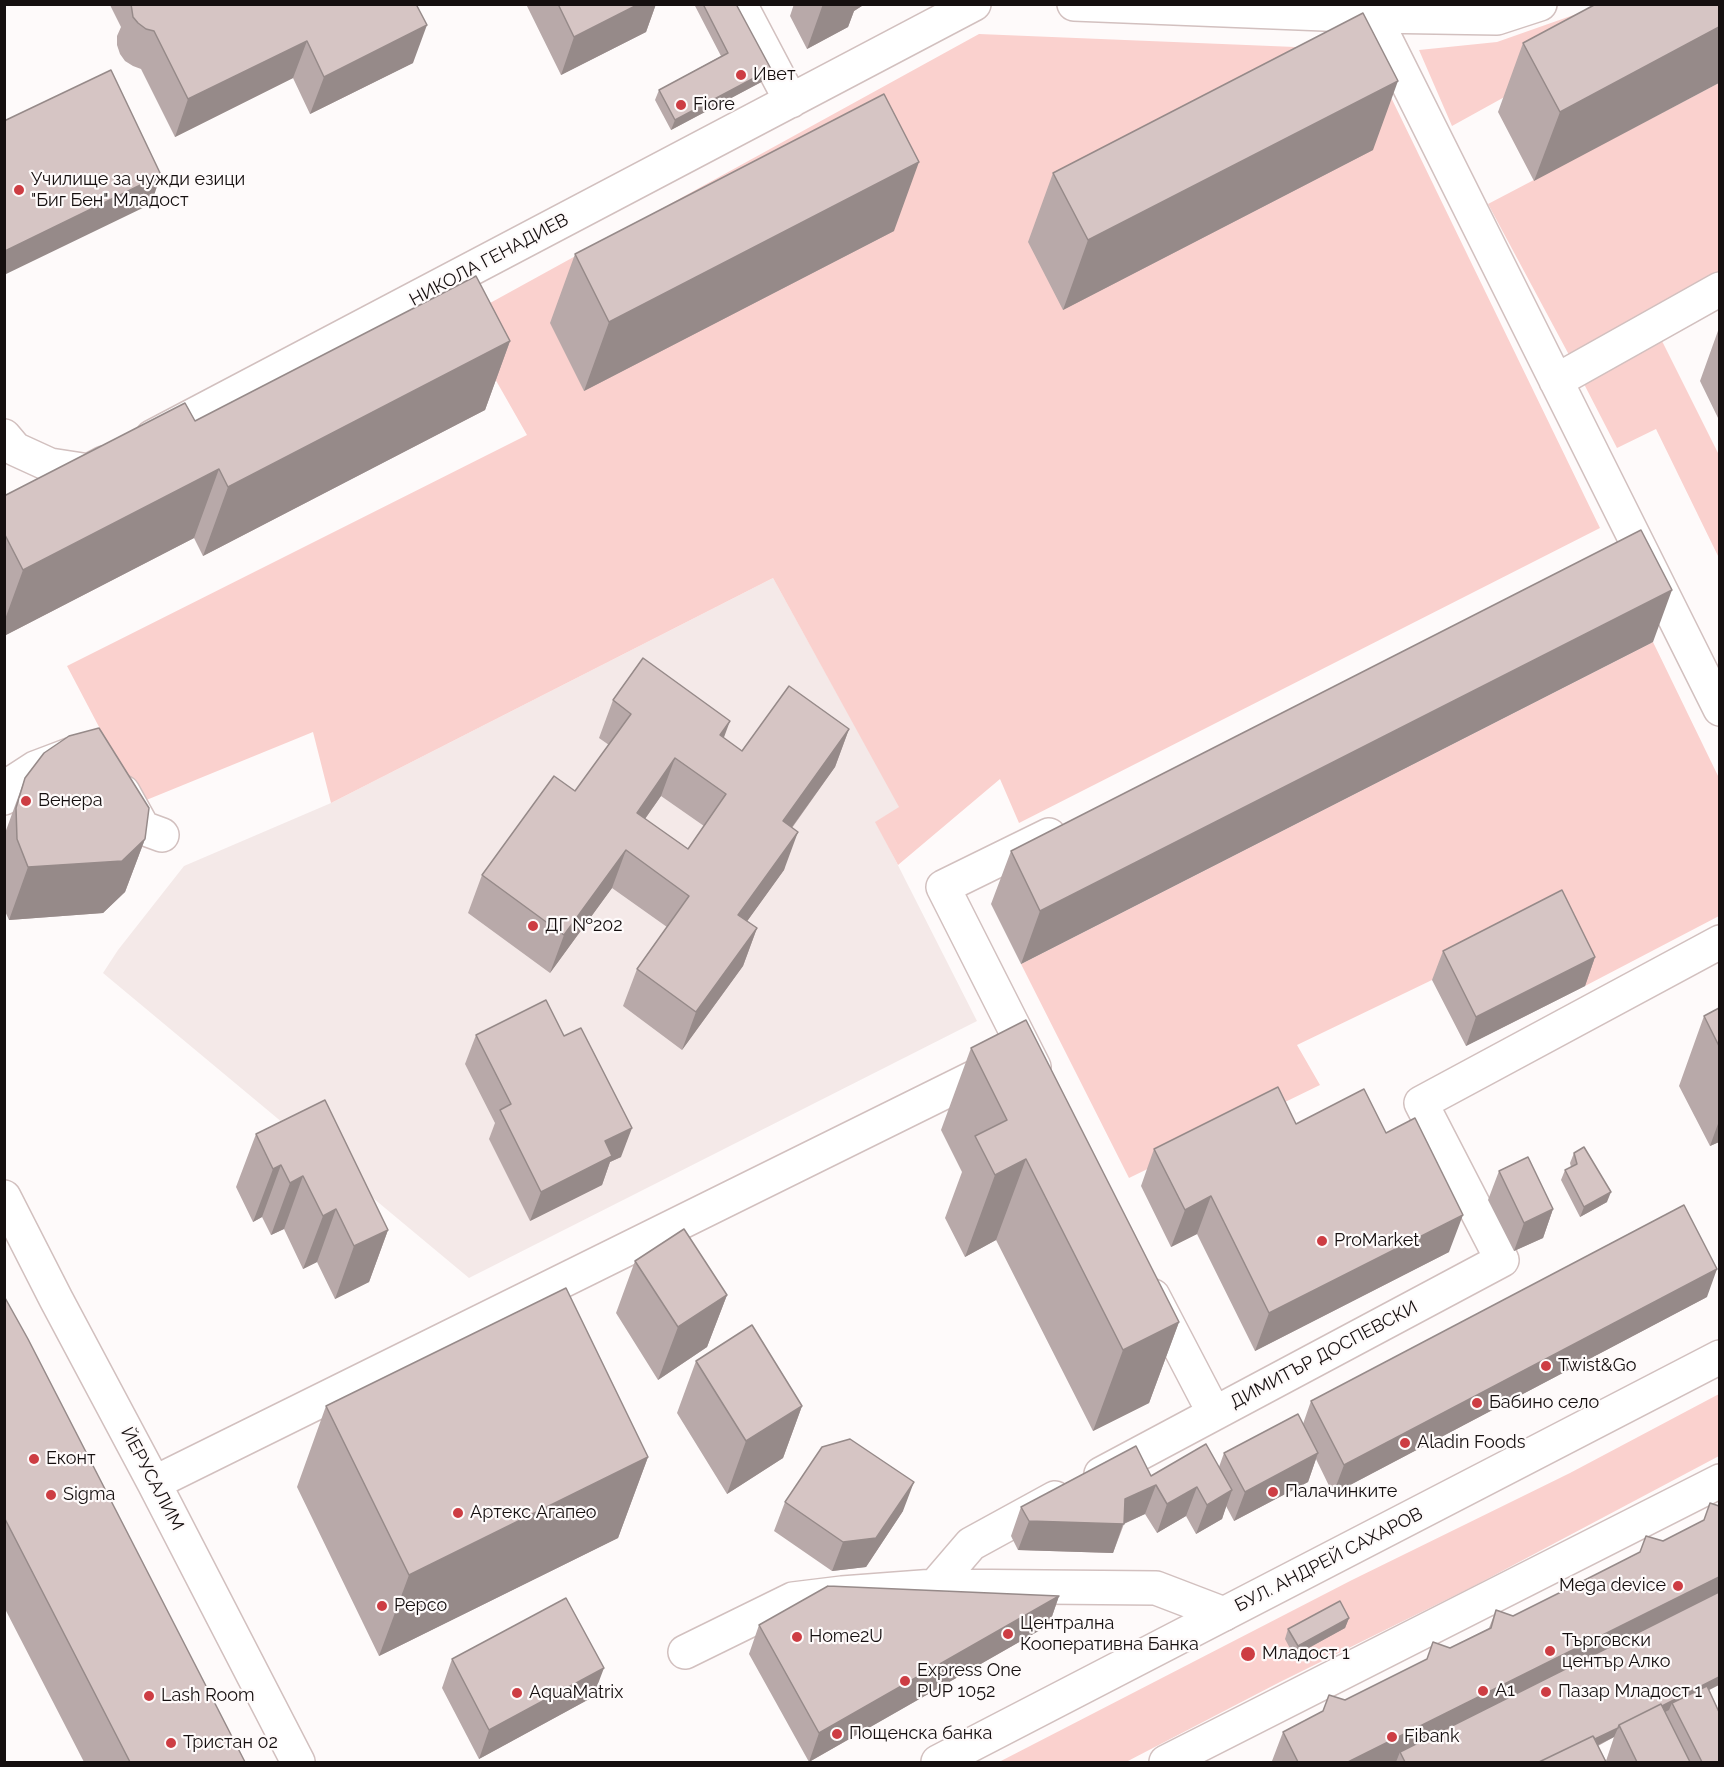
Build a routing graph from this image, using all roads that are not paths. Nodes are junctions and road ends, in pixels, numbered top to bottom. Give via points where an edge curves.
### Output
1 (740, 4) edge
2 (974, 4) edge
3 (1074, 4) edge
4 (1540, 4) edge
5 (924, 16) edge
6 (1374, 16) junction
7 (790, 101) junction
8 (1719, 289) edge
9 (1556, 381) junction
10 (4, 435) edge
11 (1719, 709) edge
12 (4, 798) edge
13 (1077, 821) edge
14 (162, 835) dead end
15 (1719, 942) edge
16 (1026, 1052) junction
17 (1048, 1092) edge
18 (4, 1197) edge
19 (1139, 1268) edge
20 (1719, 1358) edge
21 (1214, 1413) junction
22 (1719, 1481) edge
23 (154, 1483) junction
24 (935, 1586) junction
25 (1224, 1614) junction
26 (685, 1652) dead end
27 (298, 1762) edge
28 (938, 1762) edge
29 (1166, 1762) edge

1 - 7 street
2 - 5 street, НИКОЛА ГЕНАДИЕВ
3 - 6 street
4 - 6 street via 1497,18
5 - 7 street, НИКОЛА ГЕНАДИЕВ
6 - 9 street
7 - 10 street, НИКОЛА ГЕНАДИЕВ via 89,471 50,465 15,449
8 - 9 street
9 - 11 street via 1627,549
12 - 14 street via 15,781 35,768 91,749 104,760 143,828
13 - 16 street via 943,887
15 - 21 street, ДИМИТЪР ДОСПЕВСКИ via 1421,1103 1502,1260
16 - 17 street
16 - 23 street
18 - 23 street, ЙЕРУСАЛИМ
19 - 21 street, ДИМИТЪР ДОСПЕВСКИ
20 - 25 street, БУЛ. АНДРЕЙ САХАРОВ
21 - 24 street via 971,1544
22 - 29 street
23 - 27 street, ЙЕРУСАЛИМ
24 - 25 street via 1156,1588
24 - 26 street via 794,1599
25 - 28 street, БУЛ. АНДРЕЙ САХАРОВ

